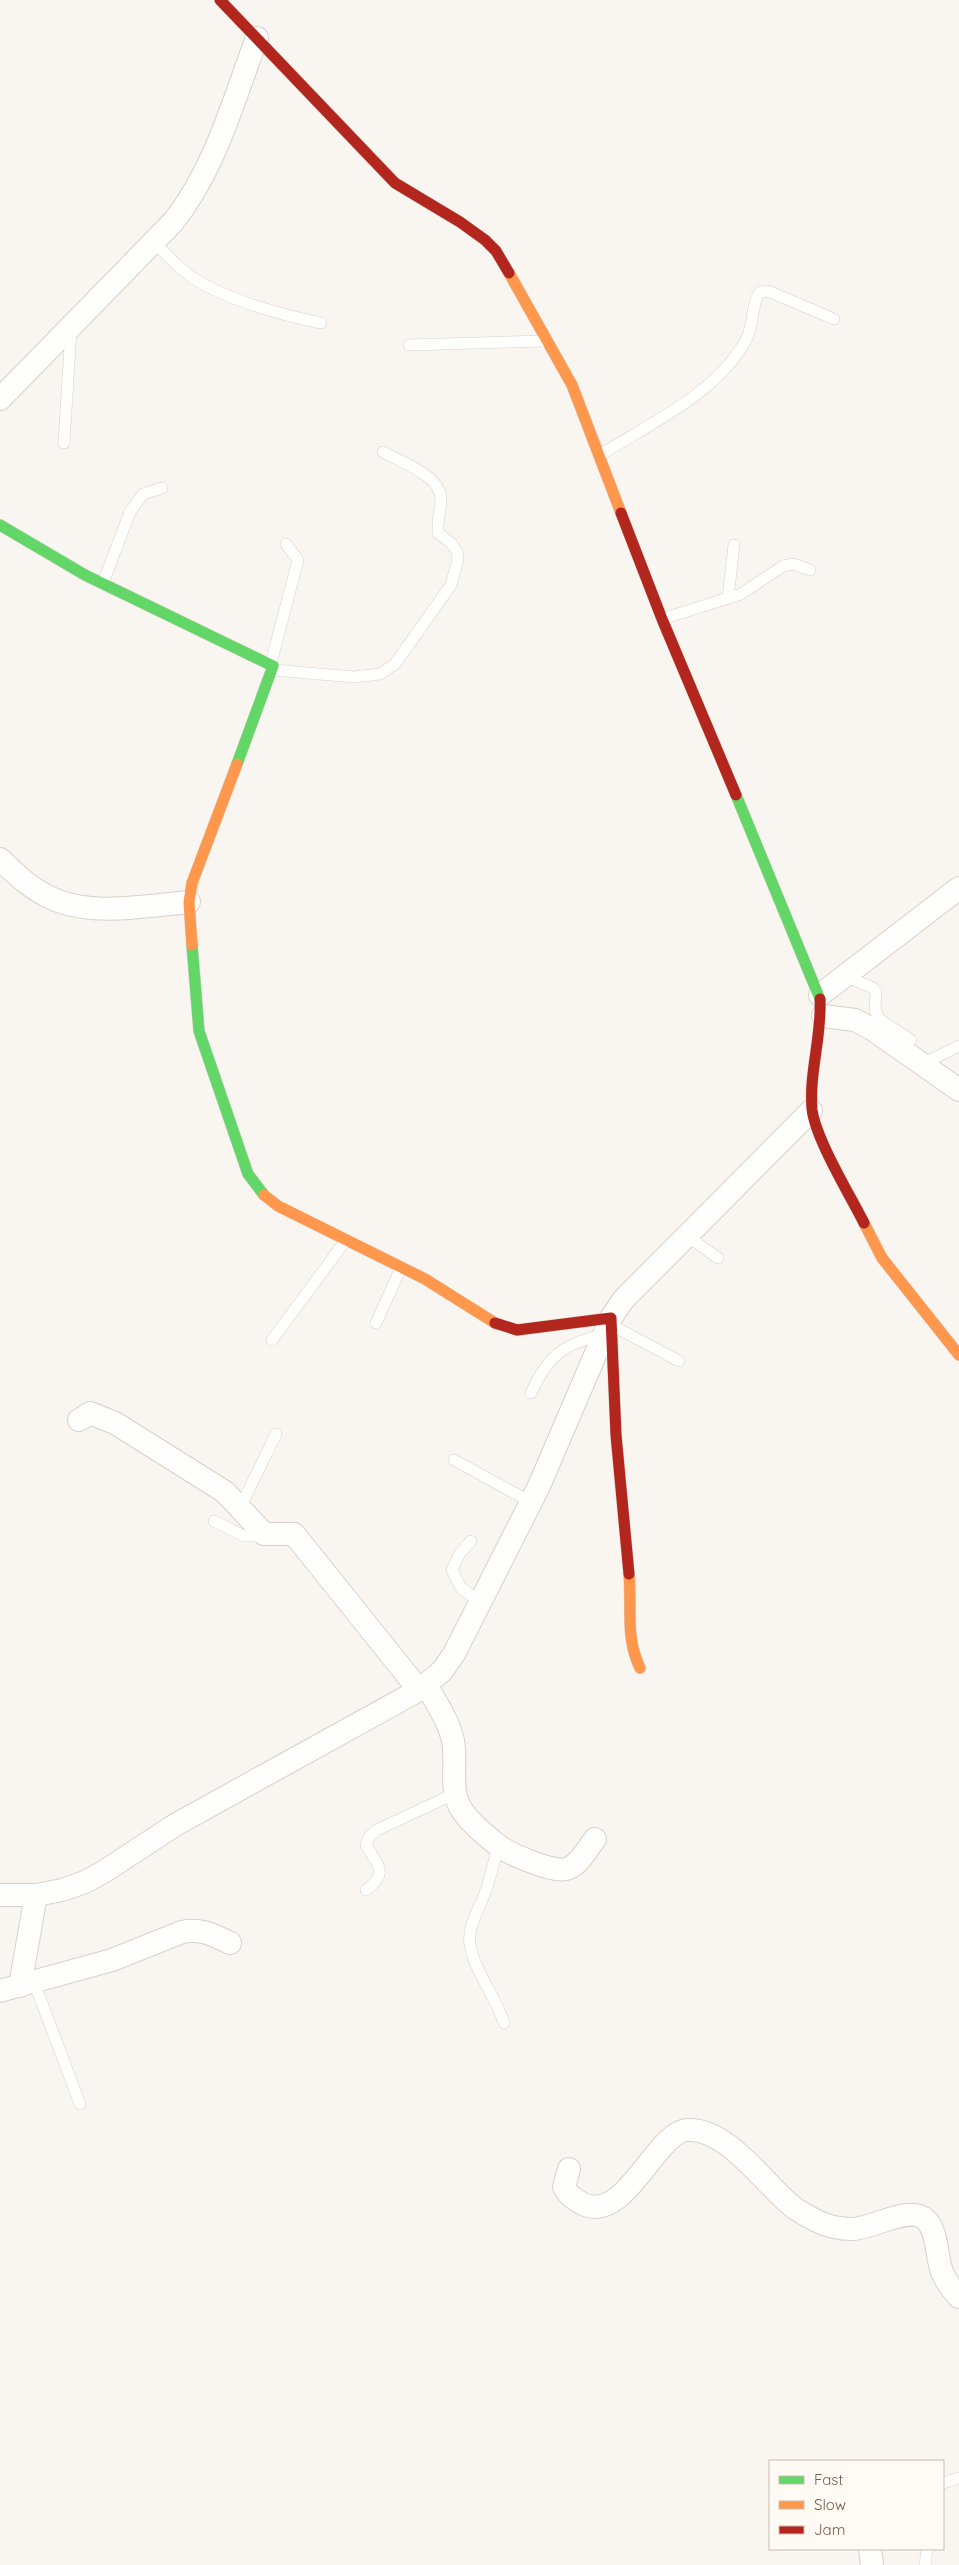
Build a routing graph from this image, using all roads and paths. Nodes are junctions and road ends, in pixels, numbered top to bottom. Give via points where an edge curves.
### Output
1 (220, 0) edge
2 (257, 38) junction
3 (153, 242) junction
4 (834, 319) dead end
5 (321, 323) dead end
6 (71, 325) junction
7 (546, 341) junction
8 (409, 345) dead end
9 (0, 399) edge
10 (64, 443) dead end
11 (383, 452) dead end
12 (600, 455) junction
13 (162, 488) dead end
14 (0, 525) edge
15 (286, 544) dead end
16 (734, 545) dead end
17 (810, 570) dead end
18 (102, 584) junction
19 (728, 598) junction
20 (662, 619) junction
21 (272, 667) junction
22 (0, 859) edge
23 (959, 888) edge
24 (189, 902) junction
25 (845, 976) junction
26 (821, 1006) junction
27 (910, 1040) dead end
28 (959, 1046) edge
29 (922, 1064) junction
30 (959, 1090) edge
31 (811, 1110) junction
32 (687, 1236) junction
33 (346, 1240) junction
34 (718, 1258) dead end
35 (400, 1268) junction
36 (376, 1323) dead end
37 (608, 1326) junction
38 (272, 1340) dead end
39 (959, 1355) edge
40 (680, 1361) dead end
41 (531, 1393) dead end
42 (79, 1420) dead end
43 (276, 1434) dead end
44 (454, 1460) dead end
45 (531, 1502) junction
46 (240, 1508) junction
47 (214, 1521) dead end
48 (270, 1535) junction
49 (471, 1541) dead end
50 (480, 1602) junction
51 (640, 1668) dead end
52 (423, 1688) junction
53 (456, 1793) junction
54 (595, 1839) dead end
55 (498, 1846) junction
56 (366, 1890) dead end
57 (0, 1895) edge
58 (36, 1895) junction
59 (230, 1943) dead end
60 (18, 1986) edge
61 (504, 2023) dead end
62 (80, 2104) dead end
63 (569, 2169) dead end
64 (959, 2297) edge
65 (958, 2478) edge
66 (944, 2483) edge
67 (870, 2550) edge
68 (927, 2550) edge
69 (872, 2565) edge
70 (926, 2565) edge

1 - 2 street
2 - 3 street via 206,173 192,198
2 - 7 street via 395,183 481,235 496,251
3 - 5 lane via 193,278 285,315
3 - 6 street
4 - 12 lane via 768,291 760,292 746,340 718,376 695,395
6 - 9 street
6 - 10 lane
7 - 8 lane
7 - 12 street via 575,392
11 - 21 lane via 431,478 439,487 438,533 451,542 458,559 451,585 395,664 380,674 354,677
12 - 20 street
13 - 18 lane via 143,494 130,512
14 - 18 street
15 - 21 lane via 298,560
16 - 19 lane
17 - 19 lane via 793,564 783,566 751,588
18 - 21 street
19 - 20 lane
20 - 26 street
21 - 24 street via 199,862
22 - 24 street via 24,882 45,896 68,905 95,909
23 - 25 street
24 - 33 street via 199,1031 248,1174 260,1192 278,1206
25 - 26 street
25 - 27 lane via 873,988 879,1019
26 - 29 street via 855,1020
26 - 31 street
28 - 29 lane
29 - 30 street
31 - 32 street
31 - 39 street via 815,1125 882,1258
32 - 34 lane
32 - 37 street via 623,1300
33 - 35 street
33 - 38 lane
35 - 36 lane
35 - 37 street via 446,1291 502,1328
37 - 40 lane
37 - 41 lane via 557,1353 541,1372
37 - 45 street
37 - 51 street via 632,1594 630,1636 632,1651
42 - 46 street via 90,1413 115,1423 224,1492
43 - 46 lane
44 - 45 lane
45 - 50 street
46 - 48 street via 259,1531
47 - 48 lane via 244,1536
48 - 52 street via 288,1533 299,1538
49 - 50 lane via 460,1553 452,1570 460,1588
50 - 52 street via 454,1654 442,1671
52 - 53 street via 449,1727 453,1739
52 - 58 street via 175,1825 105,1871 62,1890
53 - 55 street via 463,1813
53 - 56 lane via 377,1830 369,1837 366,1845 377,1860 380,1873
54 - 55 street via 575,1866 565,1870 554,1870
55 - 61 lane via 470,1932 470,1946
57 - 58 street
58 - 60 street
59 - 60 street via 194,1929 112,1960
60 - 62 lane
63 - 64 street via 564,2187 569,2196 590,2207 598,2207 629,2188 675,2132 689,2129 700,2132 730,2147 793,2207 836,2228 853,2229 904,2214 925,2219 931,2228 942,2272
65 - 66 lane
67 - 69 street
68 - 70 lane

